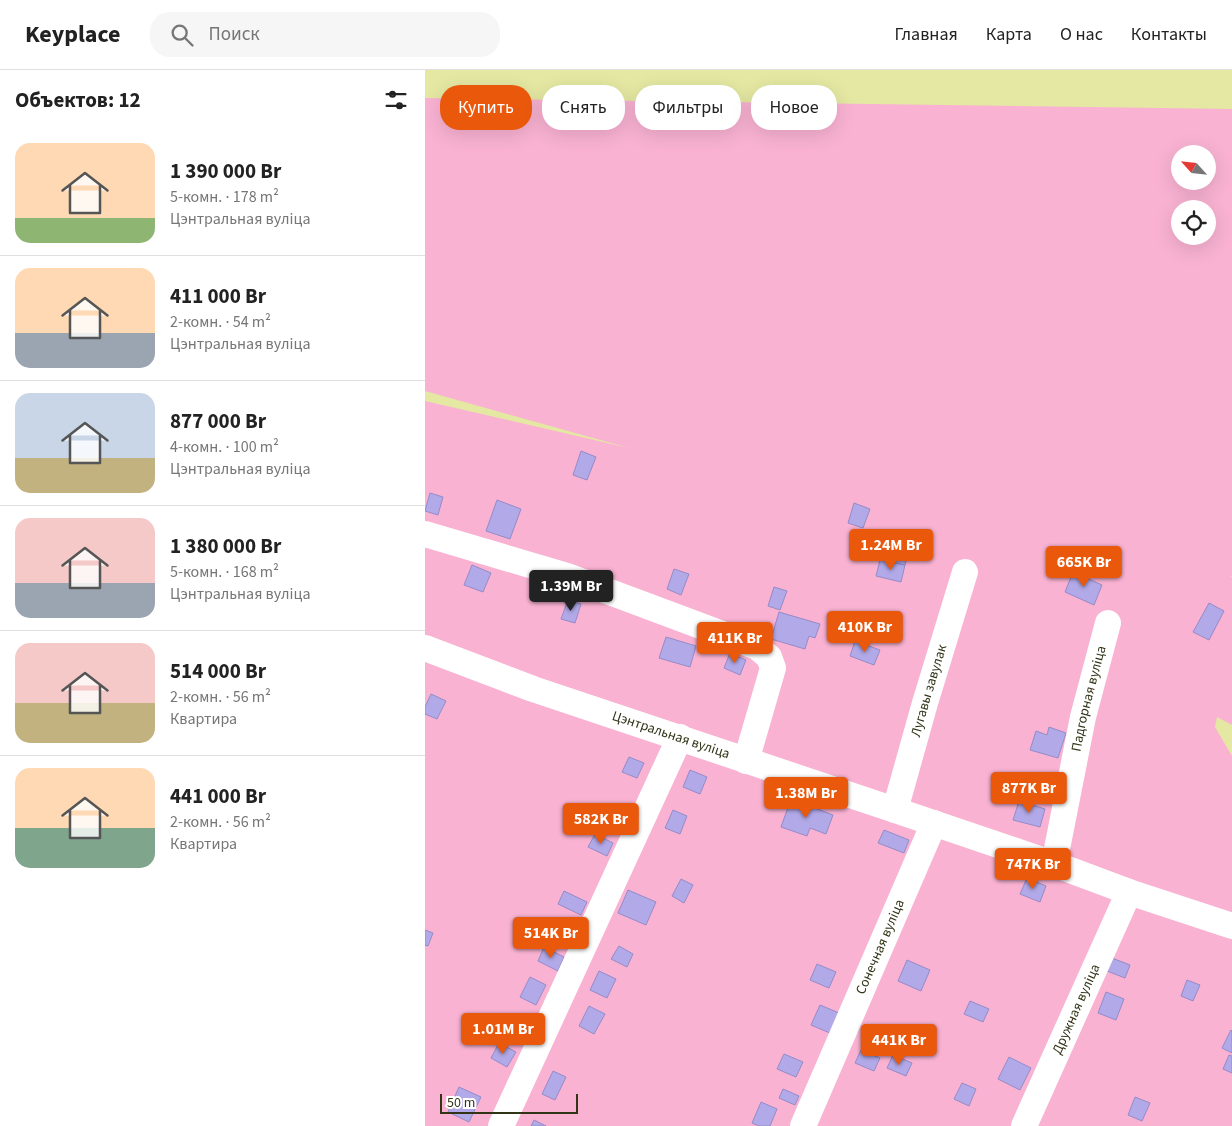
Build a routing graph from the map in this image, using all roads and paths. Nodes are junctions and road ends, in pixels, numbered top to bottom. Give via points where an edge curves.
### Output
1 (425, 534) edge
2 (965, 572) dead end
3 (1108, 623) dead end
4 (425, 649) edge
5 (680, 738) junction
6 (746, 761) junction
7 (895, 810) junction
8 (934, 823) junction
9 (1054, 864) junction
10 (1129, 892) junction
11 (1232, 926) edge
12 (501, 1126) edge
13 (803, 1126) edge
14 (1024, 1126) edge

1 - 6 street via 567,576 757,647 769,657 773,668
2 - 7 street, Лугавы завулак
3 - 9 street, Падгорная вуліца via 1083,717
4 - 5 street, Цэнтральная вуліца
5 - 6 street, Цэнтральная вуліца
5 - 12 street
6 - 7 street, Цэнтральная вуліца
7 - 8 street, Цэнтральная вуліца
8 - 9 street, Цэнтральная вуліца
8 - 13 street, Сонечная вуліца
9 - 10 street, Цэнтральная вуліца
10 - 11 street, Цэнтральная вуліца
10 - 14 street, Дружная вуліца

